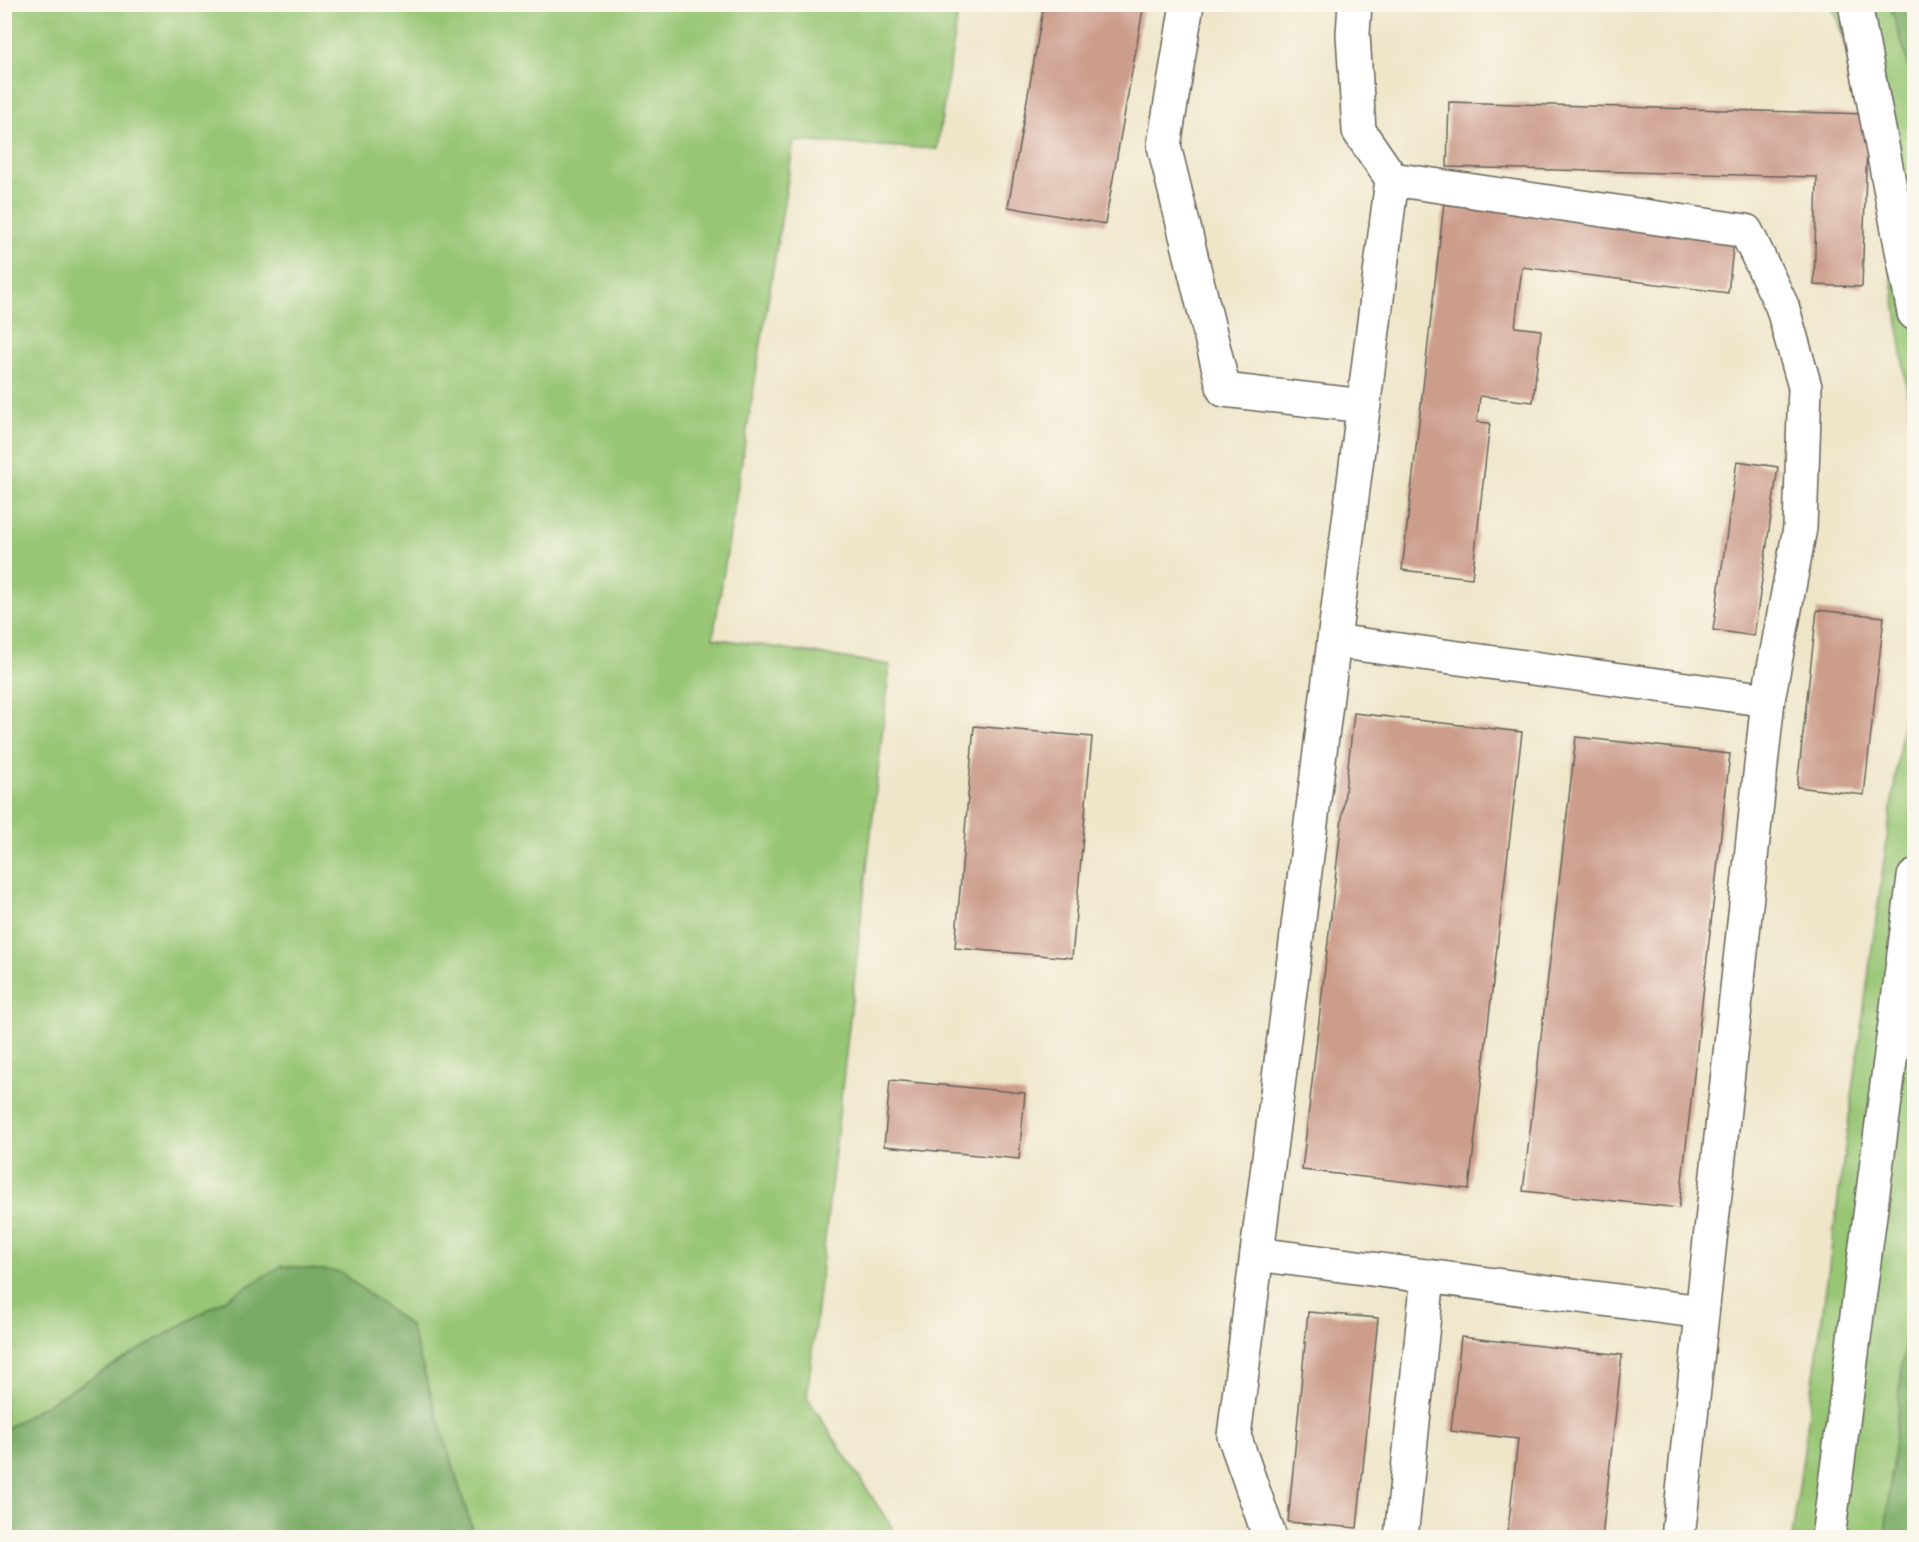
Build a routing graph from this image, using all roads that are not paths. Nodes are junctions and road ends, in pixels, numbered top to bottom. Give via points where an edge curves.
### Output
1 (1187, 4) edge
2 (1355, 4) edge
3 (1855, 4) edge
4 (1392, 179) junction
5 (1914, 313) edge
6 (1364, 406) junction
7 (1334, 641) junction
8 (1768, 700) junction
9 (1914, 877) edge
10 (1257, 1254) junction
11 (1428, 1276) junction
12 (1702, 1312) junction
13 (1270, 1538) edge
14 (1401, 1538) edge
15 (1678, 1538) edge
16 (1828, 1538) edge

1 - 6 street via 1164,146 1224,390
2 - 4 street via 1359,131
3 - 5 street
4 - 6 street
4 - 8 street via 1746,231 1782,306 1805,387 1800,528
6 - 7 street
7 - 8 street
7 - 10 street
8 - 12 street
9 - 16 street
10 - 11 street
10 - 13 street via 1234,1436
11 - 12 street
11 - 14 street
12 - 15 street

